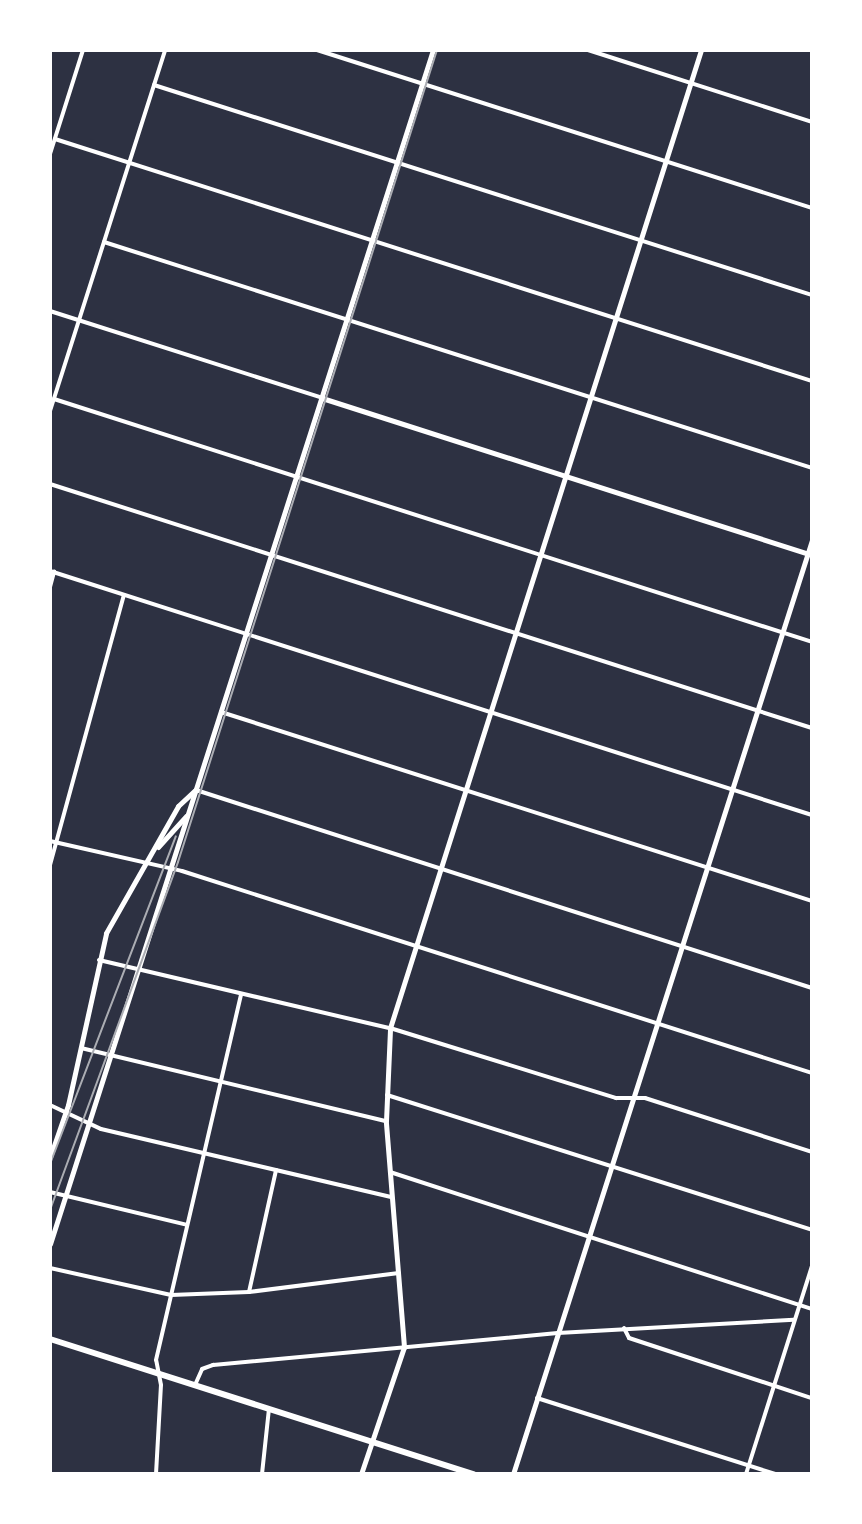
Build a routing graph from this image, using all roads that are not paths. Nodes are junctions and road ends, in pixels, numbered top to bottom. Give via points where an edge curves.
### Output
1 (83, 50) edge
2 (165, 50) edge
3 (317, 50) edge
4 (339, 50) edge
5 (433, 50) edge
6 (588, 50) edge
7 (701, 50) edge
8 (337, 57) junction
9 (691, 83) junction
10 (422, 84) junction
11 (154, 85) junction
12 (812, 122) edge
13 (55, 139) junction
14 (50, 154) edge
15 (666, 162) junction
16 (129, 163) junction
17 (397, 163) junction
18 (812, 208) edge
19 (640, 240) junction
20 (372, 241) junction
21 (104, 242) junction
22 (812, 295) edge
23 (50, 311) edge
24 (615, 318) junction
25 (347, 319) junction
26 (79, 320) junction
27 (812, 381) edge
28 (590, 397) junction
29 (322, 398) junction
30 (54, 399) junction
31 (50, 411) edge
32 (812, 468) edge
33 (565, 475) junction
34 (296, 476) junction
35 (50, 484) edge
36 (812, 540) edge
37 (539, 554) junction
38 (810, 554) edge
39 (271, 555) junction
40 (52, 572) edge
41 (50, 587) edge
42 (124, 595) junction
43 (513, 632) junction
44 (783, 632) junction
45 (246, 633) junction
46 (812, 642) edge
47 (488, 711) junction
48 (757, 711) junction
49 (221, 712) junction
50 (812, 728) edge
51 (463, 789) junction
52 (732, 789) junction
53 (196, 790) junction
54 (189, 812) junction
55 (812, 815) edge
56 (53, 842) edge
57 (154, 852) junction
58 (50, 865) edge
59 (146, 865) junction
60 (707, 867) junction
61 (170, 868) junction
62 (440, 868) junction
63 (812, 901) edge
64 (414, 945) junction
65 (682, 946) junction
66 (99, 960) junction
67 (138, 969) junction
68 (812, 988) edge
69 (241, 995) junction
70 (657, 1024) junction
71 (390, 1028) junction
72 (80, 1048) junction
73 (109, 1054) junction
74 (812, 1073) edge
75 (221, 1081) junction
76 (387, 1095) junction
77 (632, 1100) junction
78 (50, 1105) edge
79 (66, 1111) junction
80 (386, 1121) junction
81 (88, 1122) junction
82 (812, 1152) edge
83 (204, 1153) junction
84 (50, 1157) edge
85 (612, 1165) junction
86 (276, 1170) junction
87 (390, 1172) junction
88 (50, 1192) edge
89 (65, 1196) junction
90 (392, 1197) junction
91 (187, 1225) junction
92 (812, 1230) edge
93 (589, 1237) junction
94 (50, 1244) edge
95 (812, 1266) edge
96 (50, 1268) edge
97 (399, 1273) junction
98 (249, 1292) junction
99 (171, 1295) junction
100 (800, 1305) junction
101 (812, 1309) edge
102 (794, 1320) junction
103 (624, 1328) junction
104 (558, 1333) junction
105 (50, 1339) edge
106 (404, 1347) junction
107 (158, 1372) junction
108 (195, 1385) junction
109 (774, 1386) junction
110 (537, 1398) junction
111 (812, 1398) edge
112 (269, 1408) junction
113 (372, 1441) junction
114 (749, 1466) junction
115 (156, 1474) edge
116 (262, 1474) edge
117 (361, 1474) edge
118 (474, 1474) edge
119 (513, 1474) edge
120 (746, 1474) edge
121 (775, 1474) edge

1 - 13 street
2 - 11 street
3 - 8 street
4 - 8 street
5 - 10 street
6 - 9 street
7 - 9 street
8 - 10 street
9 - 12 street
9 - 15 street
10 - 15 street
10 - 17 street
11 - 16 street
11 - 17 street
13 - 14 street
13 - 16 street
15 - 18 street
15 - 19 street
16 - 20 street
16 - 21 street
17 - 19 street
17 - 20 street
19 - 22 street
19 - 24 street
20 - 24 street
20 - 25 street
21 - 25 street
21 - 26 street
23 - 26 street
24 - 27 street
24 - 28 street
25 - 28 street
25 - 29 street
26 - 29 street
26 - 30 street
28 - 32 street
28 - 33 street
29 - 33 street
29 - 34 street
30 - 31 street
30 - 34 street
33 - 37 street
33 - 38 street
34 - 37 street
34 - 39 street
35 - 39 street
36 - 38 street
37 - 43 street
37 - 44 street
38 - 44 street
39 - 43 street
39 - 45 street
40 - 41 street
40 - 42 street
42 - 45 street
42 - 56 street
43 - 47 street
43 - 48 street
44 - 46 street
44 - 48 street
45 - 47 street
45 - 49 street
47 - 51 street
47 - 52 street
48 - 50 street
48 - 52 street
49 - 51 street
49 - 53 street
51 - 60 street
51 - 62 street
52 - 55 street
52 - 60 street
53 - 54 street
53 - 57 street via 178,806
53 - 62 street
54 - 57 street
54 - 61 street
56 - 58 street
56 - 59 street
57 - 59 street
59 - 61 street
59 - 66 street via 110,926
60 - 63 street
60 - 65 street
61 - 64 street
61 - 67 street
62 - 64 street
62 - 65 street
64 - 70 street
64 - 71 street
65 - 68 street
65 - 70 street
66 - 67 street
66 - 72 street
67 - 69 street
67 - 73 street
69 - 71 street
69 - 75 street
70 - 74 street
70 - 77 street
71 - 76 street
71 - 77 street
72 - 73 street
72 - 79 street
73 - 75 street
73 - 81 street
75 - 80 street
75 - 83 street
76 - 80 street
76 - 85 street
77 - 82 street via 645,1098
77 - 85 street
78 - 79 street
79 - 81 street
79 - 84 street
80 - 87 street
81 - 83 street
81 - 89 street
83 - 86 street
83 - 91 street
85 - 92 street
85 - 93 street
86 - 90 street
86 - 98 street
87 - 90 street
87 - 93 street
88 - 89 street
89 - 91 street
89 - 94 street
90 - 97 street
91 - 99 street
93 - 100 street
93 - 104 street
95 - 100 street
96 - 99 street
97 - 98 street
97 - 106 street
98 - 99 street
99 - 107 street
100 - 101 street
100 - 102 street
102 - 103 street
102 - 109 street
103 - 104 street
103 - 109 street via 629,1338
104 - 106 street
104 - 110 street
105 - 107 main road
106 - 108 street via 213,1365 202,1369
106 - 113 street
107 - 108 main road
107 - 115 street
108 - 112 main road
109 - 111 street
109 - 114 street
110 - 114 street
110 - 119 street
112 - 113 main road
112 - 116 street
113 - 117 street
113 - 118 main road
114 - 120 street
114 - 121 street

